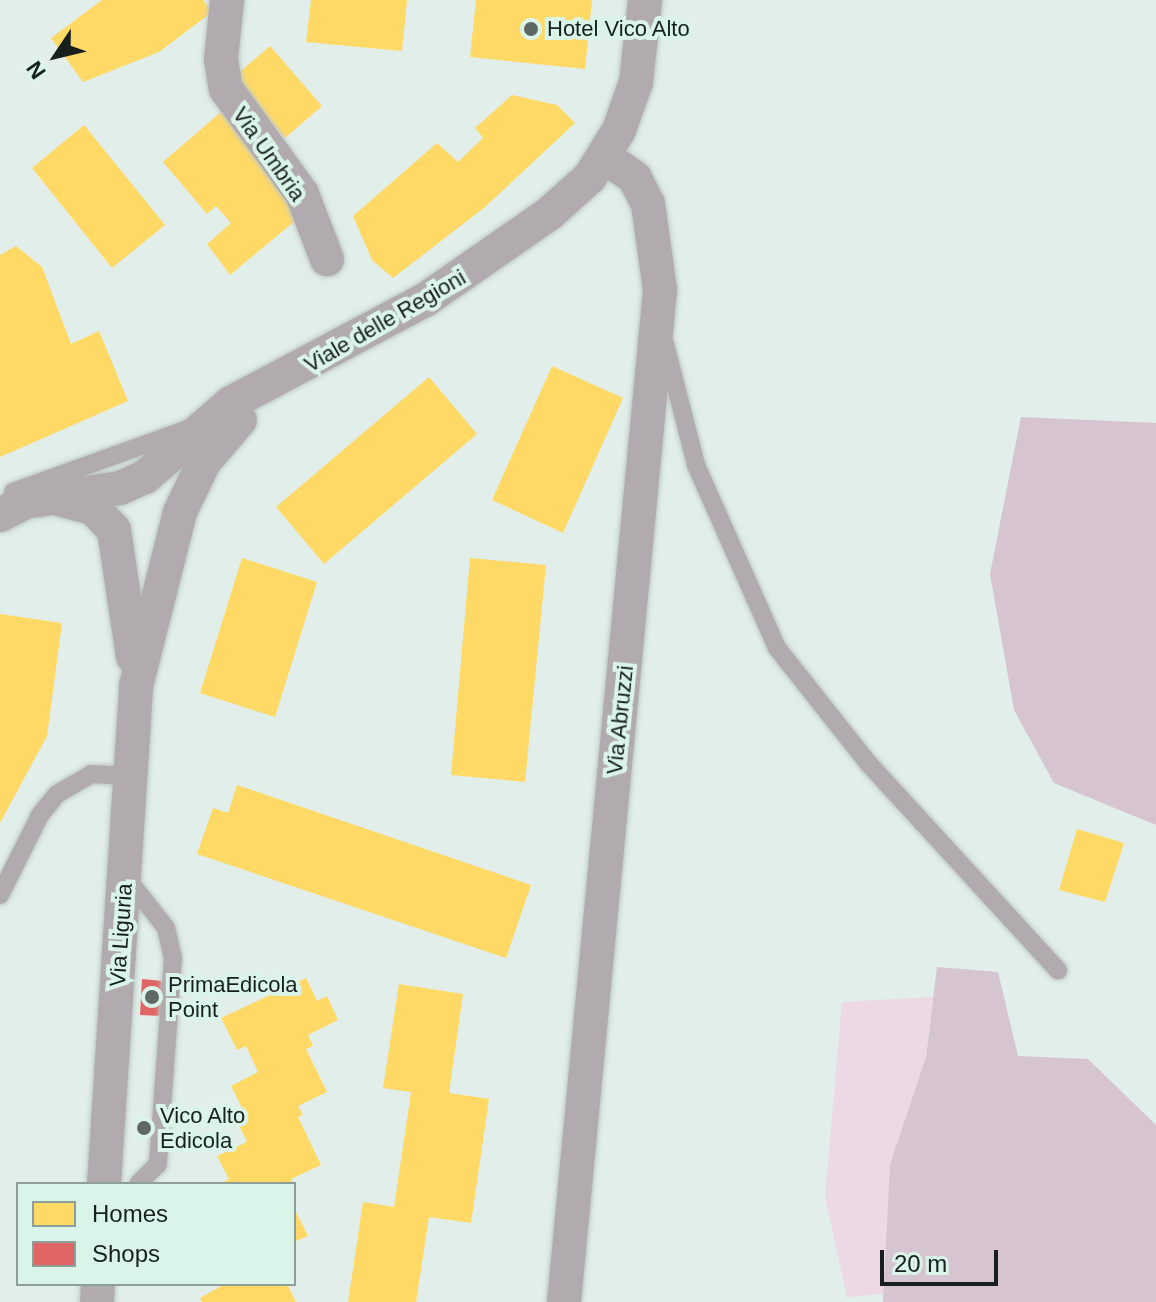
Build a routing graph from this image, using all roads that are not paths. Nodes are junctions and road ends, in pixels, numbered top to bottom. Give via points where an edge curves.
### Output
1 (227, 0) edge
2 (645, 0) edge
3 (605, 157) junction
4 (327, 259) dead end
5 (659, 318) junction
6 (295, 372) junction
7 (206, 424) junction
8 (55, 498) junction
9 (0, 499) edge
10 (0, 515) edge
11 (136, 686) junction
12 (130, 776) junction
13 (125, 876) junction
14 (0, 895) edge
15 (1058, 970) dead end
16 (104, 1182) edge
17 (140, 1182) edge
18 (564, 1302) edge

1 - 4 street, Via Umbria via 221,59 226,89 302,194
2 - 3 street, Viale delle Regioni via 636,82
3 - 5 street, Via Abruzzi via 635,178 651,211 658,248
3 - 6 street, Viale delle Regioni via 550,213 473,270
5 - 15 lane via 696,465 777,648 859,753
5 - 18 street, Via Abruzzi
6 - 7 street, Viale delle Regioni via 241,397
6 - 11 street, Via Liguria via 231,429 197,474 169,550
7 - 8 street, Viale delle Regioni via 138,481
7 - 9 lane
8 - 10 street, Viale delle Regioni via 25,502
8 - 11 street, Via Liguria via 93,508 114,530
11 - 12 street, Via Liguria
12 - 13 street, Via Liguria
12 - 14 lane via 83,776 57,794
13 - 16 street, Via Liguria
13 - 17 lane via 166,928 173,958 158,1164

